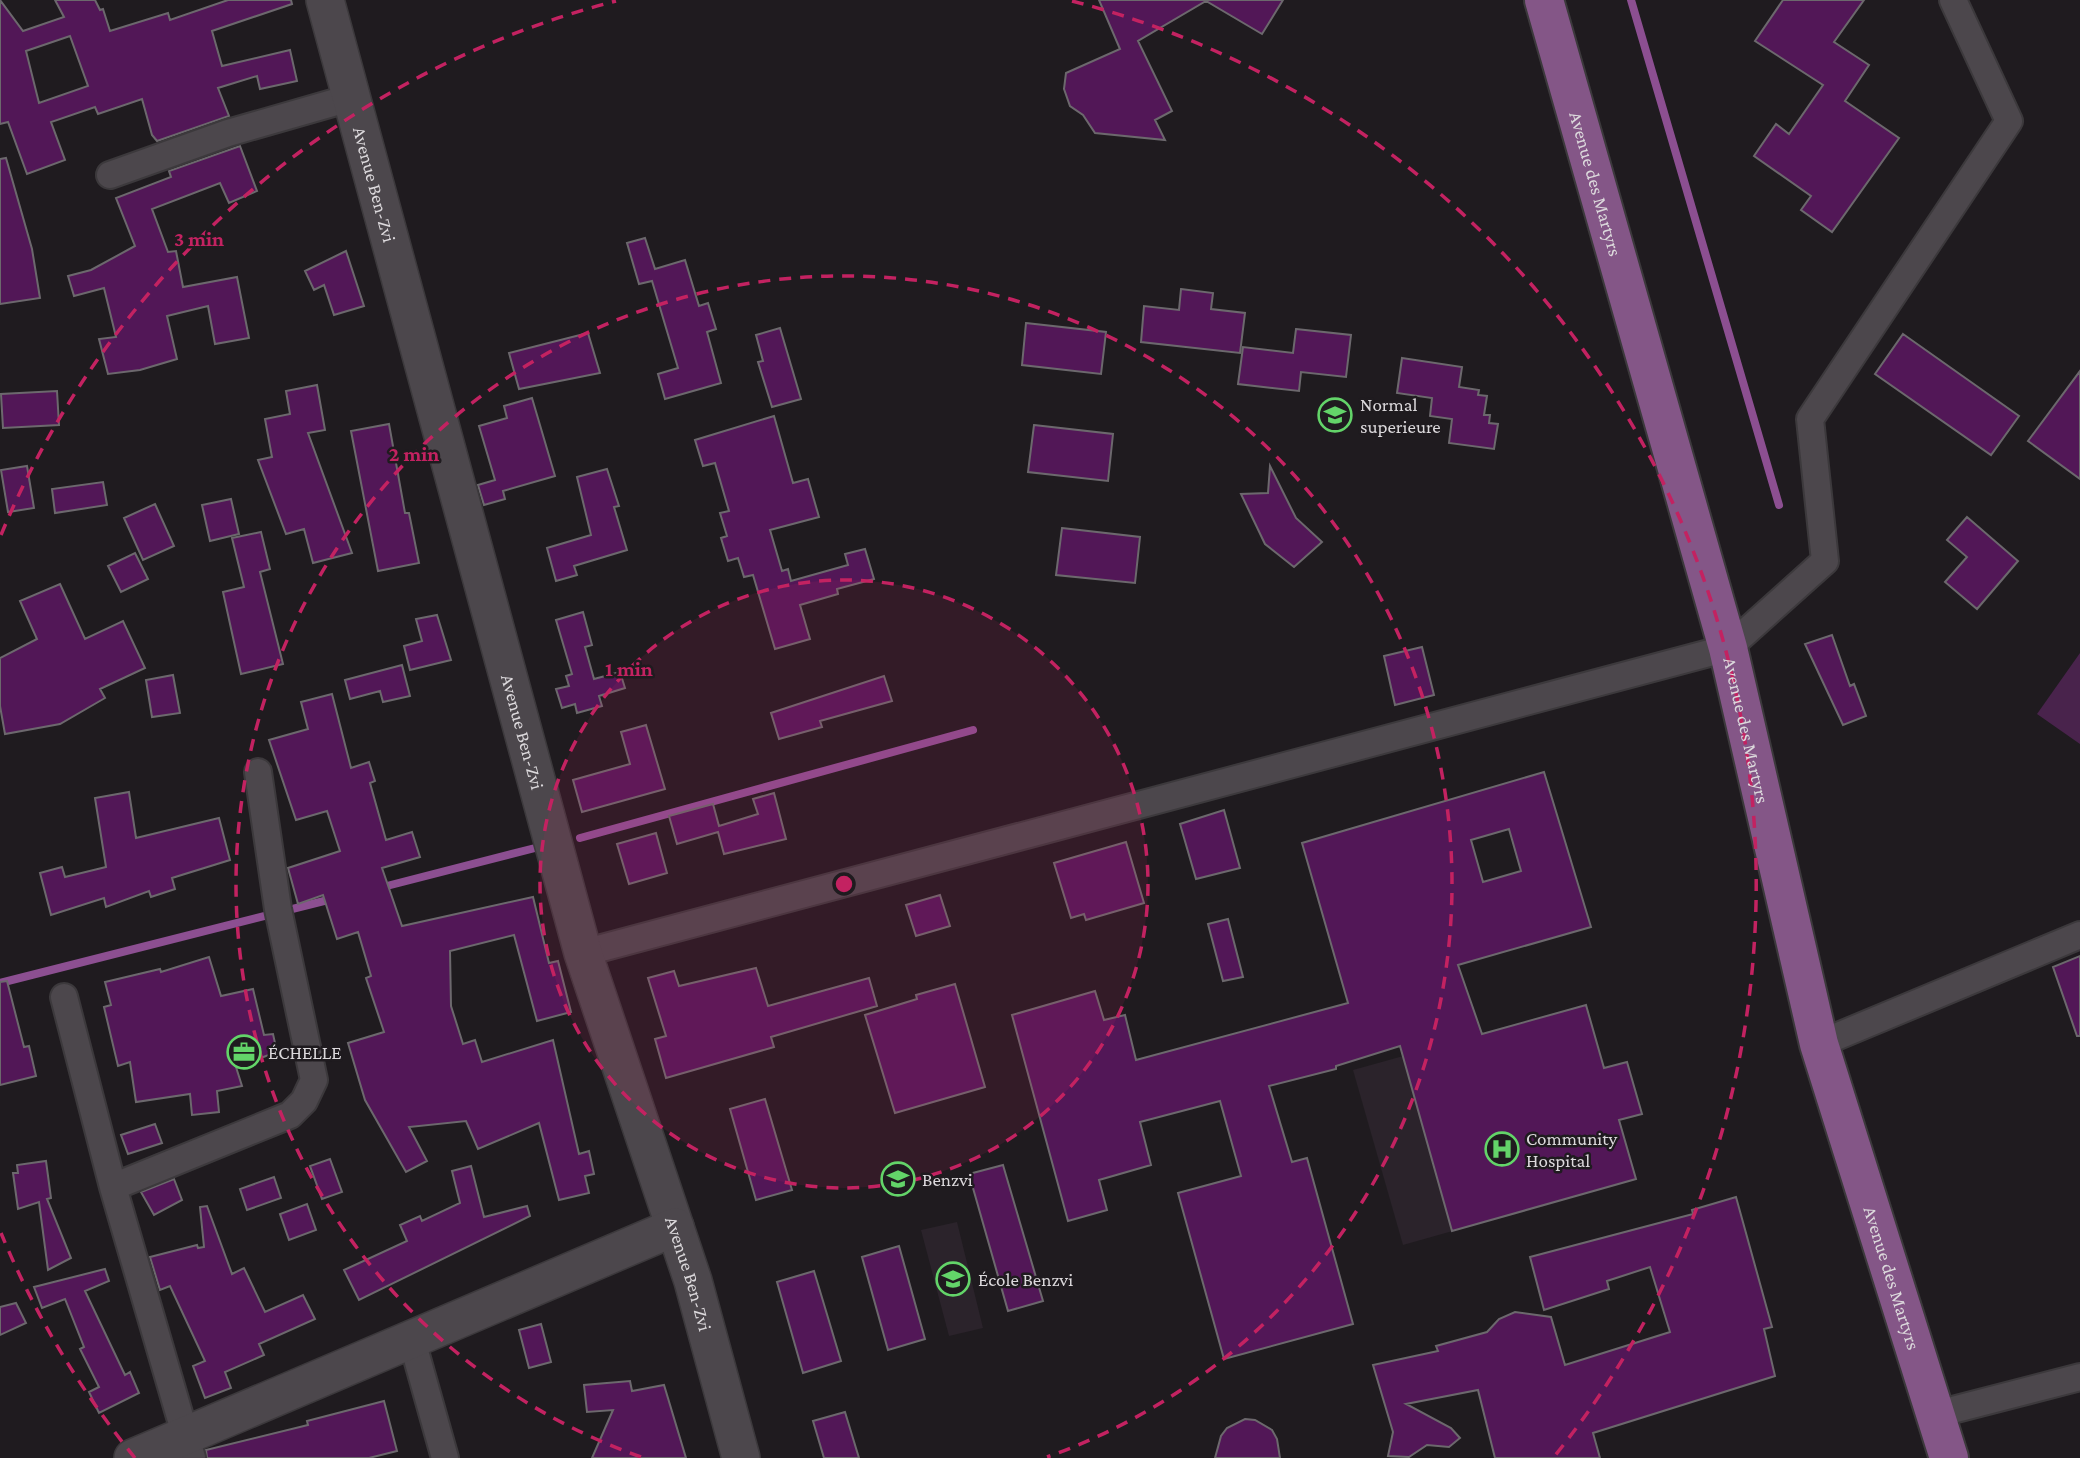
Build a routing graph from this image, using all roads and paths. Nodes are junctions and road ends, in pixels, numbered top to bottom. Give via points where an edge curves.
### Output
1 (324, 0) edge
2 (1544, 0) edge
3 (1953, 0) edge
4 (350, 98) junction
5 (110, 175) dead end
6 (1728, 648) junction
7 (258, 772) dead end
8 (2080, 935) edge
9 (583, 953) junction
10 (64, 997) dead end
11 (1819, 1044) junction
12 (113, 1186) junction
13 (675, 1227) junction
14 (411, 1337) junction
15 (2080, 1377) edge
16 (1937, 1414) junction
17 (189, 1446) edge
18 (133, 1458) edge
19 (445, 1458) edge
20 (741, 1458) edge
21 (1949, 1458) edge

1 - 4 street, Avenue Ben-Zvi
2 - 6 main road, Avenue des Martyrs
3 - 6 street via 2009,121 1810,419 1825,561
4 - 5 street
4 - 9 street, Avenue Ben-Zvi
6 - 9 street
6 - 11 main road, Avenue des Martyrs
7 - 12 street via 278,909 314,1080 304,1101 290,1115
8 - 11 street
9 - 13 street, Avenue Ben-Zvi
10 - 12 street
11 - 16 main road, Avenue des Martyrs
12 - 17 street
13 - 14 street
13 - 20 street, Avenue Ben-Zvi
14 - 17 street
14 - 19 street
15 - 16 street
16 - 21 main road, Avenue des Martyrs
17 - 18 street

